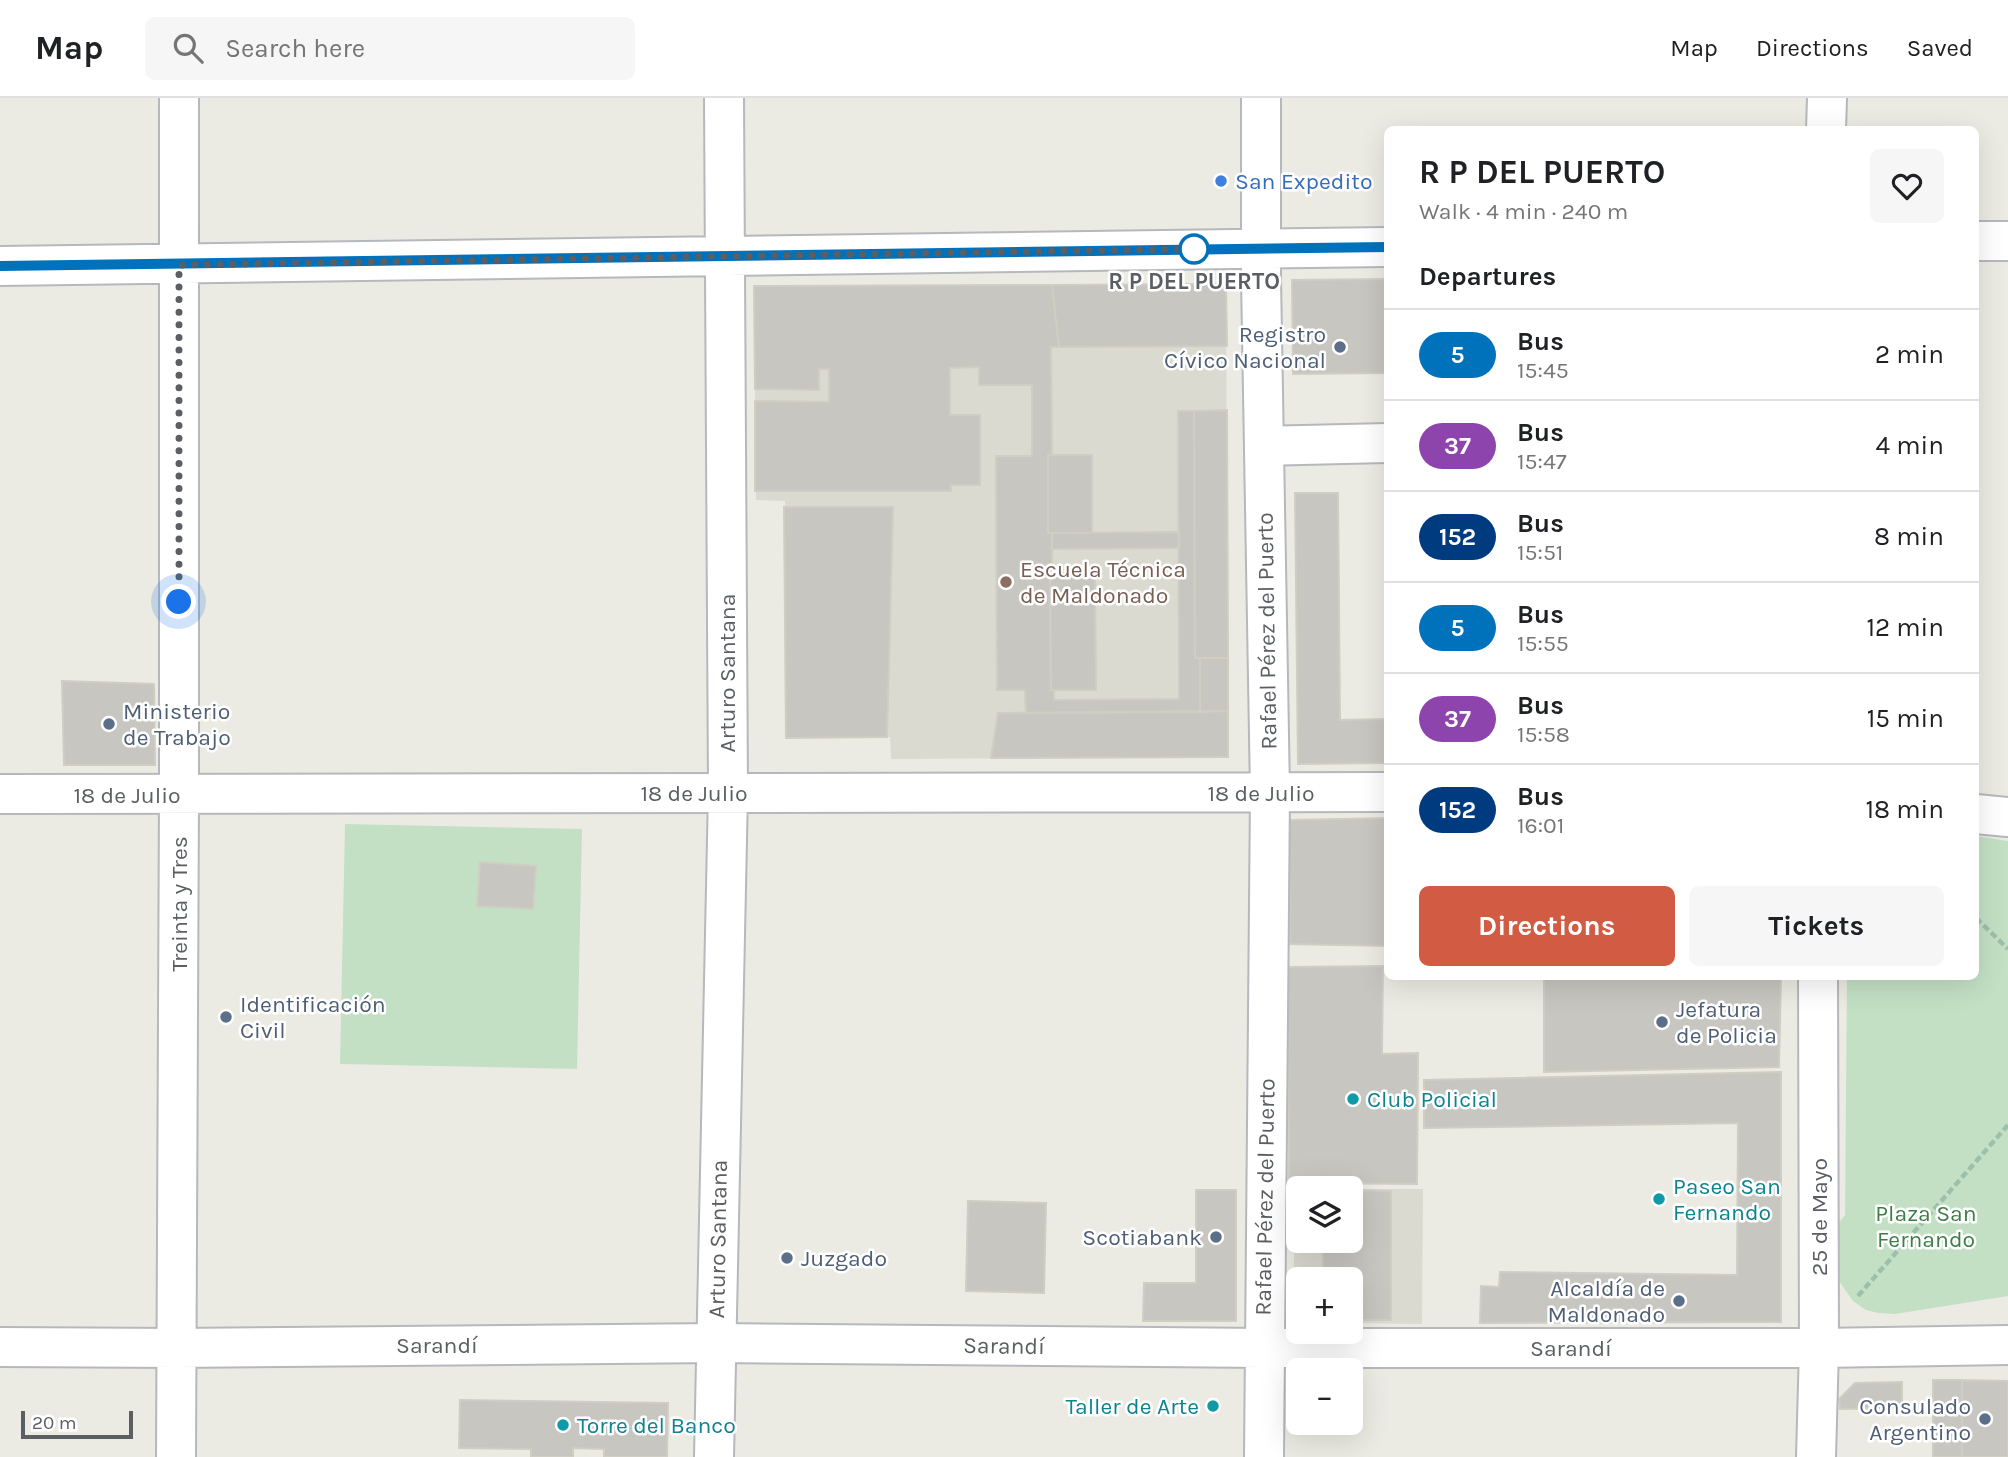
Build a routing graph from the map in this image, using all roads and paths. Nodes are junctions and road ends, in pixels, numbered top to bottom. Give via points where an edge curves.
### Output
1 (178, 98) edge
2 (724, 98) edge
3 (1261, 98) edge
4 (1827, 98) edge
5 (1826, 126) edge
6 (1979, 241) edge
7 (2008, 241) edge
8 (1384, 247) edge
9 (1261, 248) junction
10 (726, 257) junction
11 (179, 265) junction
12 (0, 266) edge
13 (1384, 443) edge
14 (1264, 446) junction
15 (728, 792) junction
16 (1384, 792) edge
17 (1270, 793) junction
18 (0, 794) edge
19 (179, 795) junction
20 (1979, 814) edge
21 (2008, 817) edge
22 (1979, 921) edge
23 (2008, 949) edge
24 (1818, 980) edge
25 (2008, 1125) edge
26 (1853, 1301) dead end
27 (716, 1343) junction
28 (2008, 1345) edge
29 (0, 1347) edge
30 (177, 1348) junction
31 (1264, 1348) junction
32 (1819, 1348) junction
33 (176, 1457) edge
34 (714, 1457) edge
35 (1264, 1457) edge
36 (1816, 1457) edge

1 - 11 street, Treinta y Tres
2 - 10 street, Arturo Santana
3 - 9 street, Rafael Pérez del Puerto
4 - 5 street
6 - 7 street
8 - 9 street
9 - 10 street
9 - 14 street, Rafael Pérez del Puerto
10 - 11 street
10 - 15 street, Arturo Santana
11 - 12 street
11 - 19 street, Treinta y Tres
13 - 14 street
14 - 17 street, Rafael Pérez del Puerto
15 - 17 street, 18 de Julio
15 - 19 street, 18 de Julio
15 - 27 street, Arturo Santana
16 - 17 street, 18 de Julio
17 - 31 street, Rafael Pérez del Puerto
18 - 19 street, 18 de Julio
19 - 30 street, Treinta y Tres
20 - 21 street
22 - 23 path
24 - 32 street, 25 de Mayo
25 - 26 path
27 - 30 street, Sarandí
27 - 31 street, Sarandí
27 - 34 street, Arturo Santana
28 - 32 street, Sarandí
29 - 30 street, Sarandí
30 - 33 street, Treinta y Tres
31 - 32 street, Sarandí
31 - 35 street, Rafael Pérez del Puerto
32 - 36 street, 25 de Mayo

